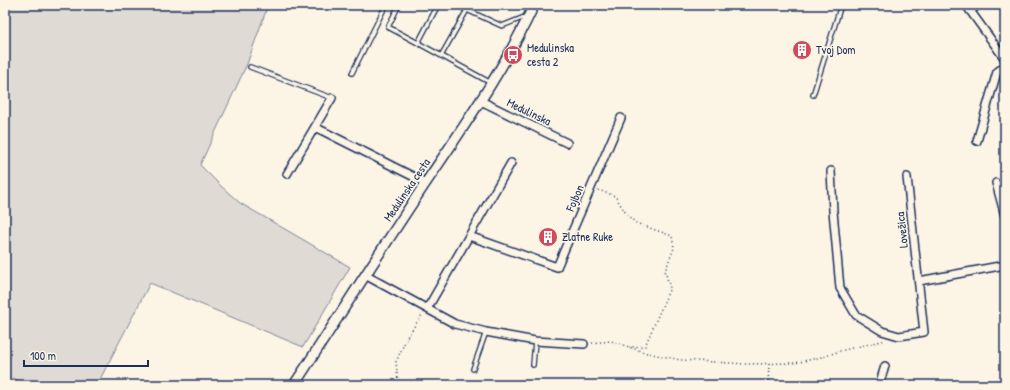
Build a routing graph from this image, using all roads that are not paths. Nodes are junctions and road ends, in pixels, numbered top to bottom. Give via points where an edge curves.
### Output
1 (386, 5) edge
2 (398, 5) edge
3 (438, 5) edge
4 (456, 5) edge
5 (534, 5) edge
6 (841, 5) edge
7 (978, 5) edge
8 (968, 8) edge
9 (466, 10) junction
10 (530, 15) junction
11 (418, 43) junction
12 (441, 56) junction
13 (1005, 59) edge
14 (1005, 66) edge
15 (250, 68) dead end
16 (352, 73) dead end
17 (492, 83) junction
18 (813, 95) dead end
19 (332, 98) joint
20 (481, 101) junction
21 (621, 118) dead end
22 (315, 127) junction
23 (976, 141) dead end
24 (567, 143) dead end
25 (511, 163) dead end
26 (831, 171) dead end
27 (287, 174) dead end
28 (907, 177) dead end
29 (426, 183) junction
30 (996, 183) dead end
31 (1005, 216) edge
32 (469, 236) junction
33 (1005, 265) edge
34 (365, 275) junction
35 (919, 281) junction
36 (427, 309) junction
37 (486, 332) junction
38 (535, 341) junction
39 (584, 344) road end
40 (533, 366) dead end
41 (885, 366) dead end
42 (473, 369) dead end
43 (294, 385) edge
44 (879, 385) edge

1 - 16 lane
2 - 11 lane via 388,27
3 - 11 lane
4 - 9 lane
5 - 10 main road, Medulinska cesta
6 - 18 lane
7 - 8 street
8 - 13 street
9 - 10 lane via 502,26
9 - 12 lane
10 - 17 main road, Medulinska cesta
11 - 12 lane
12 - 17 lane
14 - 23 street via 997,72
15 - 19 lane
17 - 20 main road, Medulinska cesta
19 - 22 street
20 - 24 street, Medulinska
20 - 29 main road, Medulinska cesta
21 - 32 street, Fojbon via 557,267
22 - 27 street
22 - 29 street
25 - 32 street
26 - 35 street, Lovežica via 840,288 856,316 882,331 899,336 924,332
28 - 35 street, Lovežica
29 - 34 main road, Medulinska cesta
30 - 31 street
32 - 36 street
33 - 35 street
34 - 36 street
34 - 43 main road, Medulinska cesta
36 - 37 street via 455,324
37 - 38 street
37 - 42 lane
38 - 39 street
38 - 40 lane
41 - 44 street

